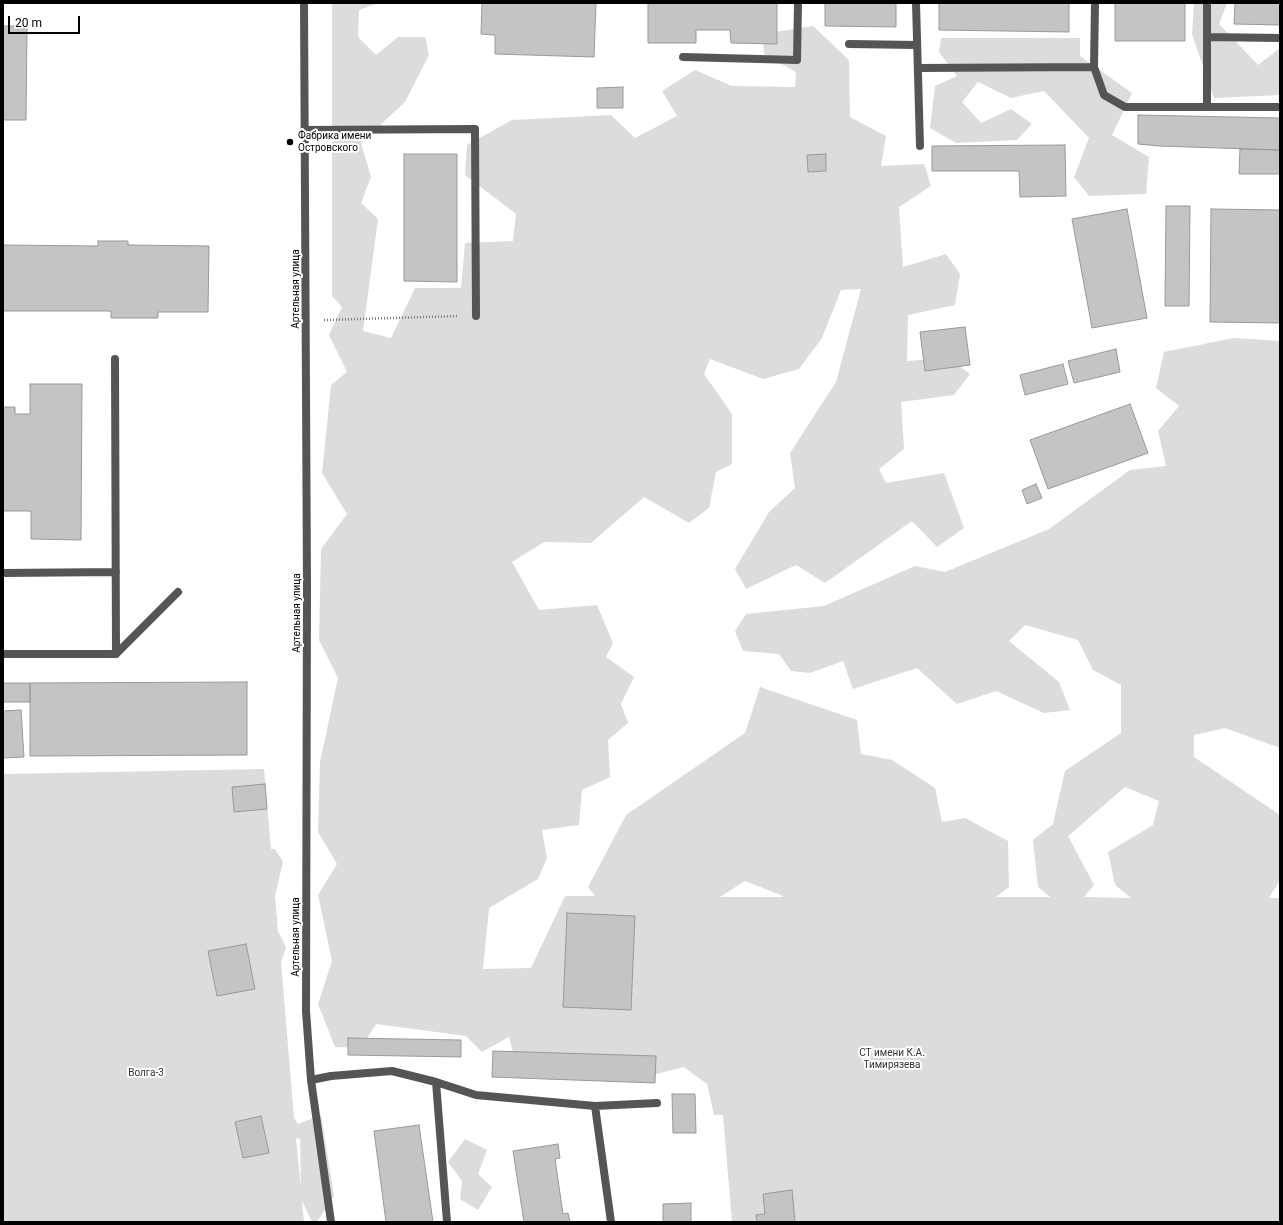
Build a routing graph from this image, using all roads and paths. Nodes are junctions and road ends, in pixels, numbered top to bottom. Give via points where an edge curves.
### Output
1 (304, 3) edge
2 (798, 3) edge
3 (916, 3) edge
4 (1095, 3) edge
5 (1207, 3) edge
6 (1207, 37) junction
7 (1280, 38) edge
8 (849, 44) dead end
9 (918, 44) junction
10 (683, 57) dead end
11 (1094, 67) junction
12 (918, 68) junction
13 (1207, 107) junction
14 (1280, 107) edge
15 (305, 130) junction
16 (920, 146) dead end
17 (476, 316) joint
18 (324, 320) dead end
19 (115, 360) dead end
20 (116, 572) junction
21 (3, 573) edge
22 (178, 592) dead end
23 (3, 654) edge
24 (116, 654) junction
25 (311, 1080) junction
26 (436, 1082) junction
27 (657, 1104) dead end
28 (596, 1106) junction
29 (331, 1222) edge
30 (447, 1222) edge
31 (611, 1222) edge

1 - 15 street, Артельная улица
2 - 10 street via 797,60
3 - 9 street
4 - 11 street
5 - 6 street
6 - 7 street
6 - 13 street
8 - 9 street
9 - 12 street
11 - 12 street
11 - 13 street via 1104,95 1125,107
12 - 16 street
13 - 14 street
15 - 17 street via 475,129
15 - 25 street, Артельная улица via 306,1011
17 - 18 path
19 - 20 street
20 - 21 street
20 - 24 street
22 - 24 street
23 - 24 street
25 - 26 street via 392,1071
25 - 29 street, Артельная улица
26 - 28 street via 476,1095
26 - 30 street
27 - 28 street
28 - 31 street

